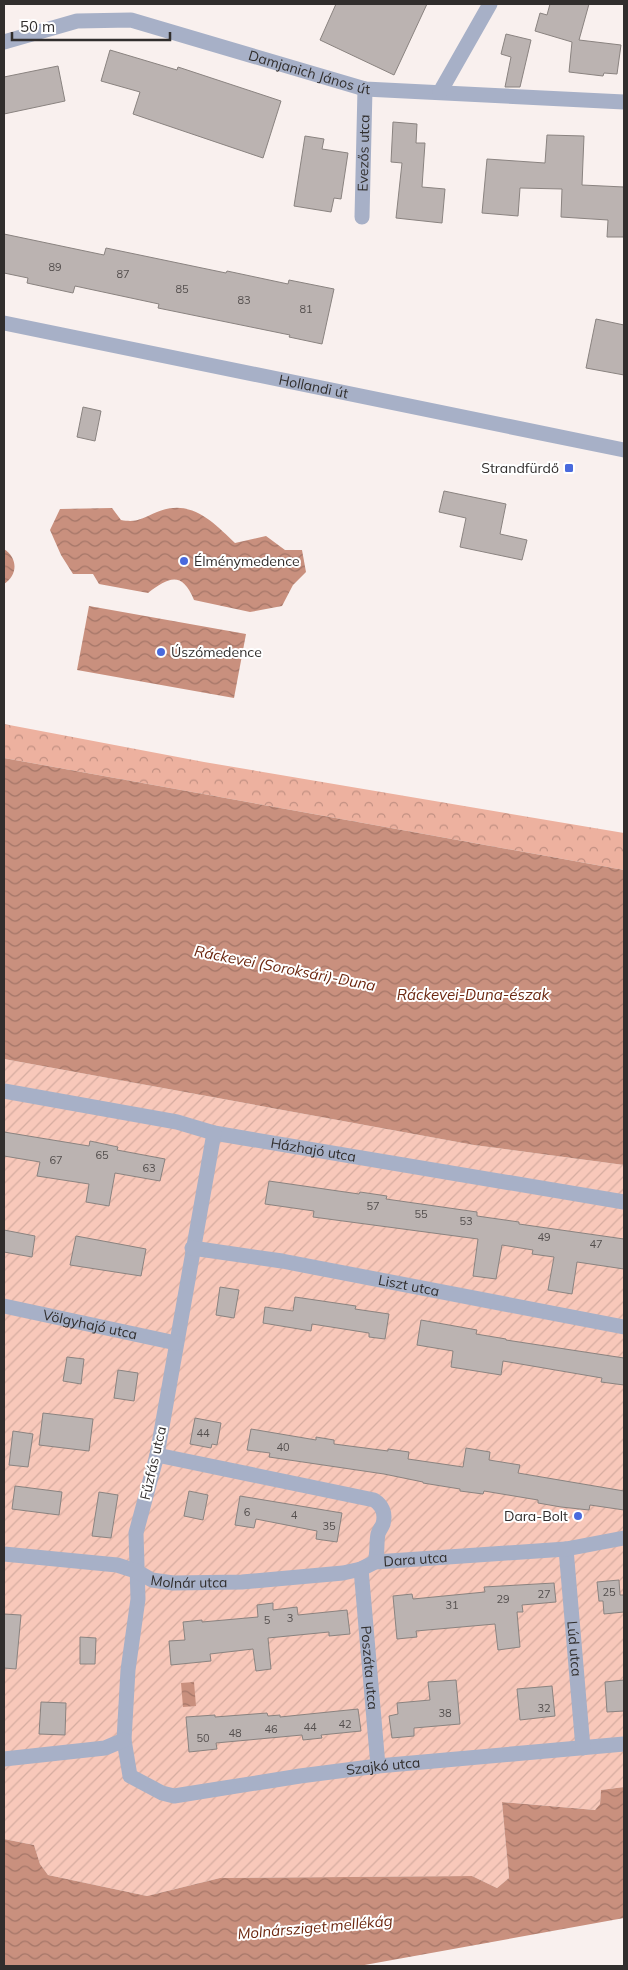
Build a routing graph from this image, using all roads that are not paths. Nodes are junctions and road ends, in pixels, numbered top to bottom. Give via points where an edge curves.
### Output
1 (490, 4) edge
2 (4, 42) edge
3 (365, 89) junction
4 (440, 92) junction
5 (624, 102) edge
6 (362, 217) dead end
7 (4, 323) edge
8 (624, 450) edge
9 (4, 1091) edge
10 (214, 1133) junction
11 (624, 1202) edge
12 (192, 1248) junction
13 (4, 1306) edge
14 (624, 1327) edge
15 (176, 1343) junction
16 (157, 1455) junction
17 (624, 1538) edge
18 (566, 1549) junction
19 (4, 1554) edge
20 (375, 1562) junction
21 (361, 1569) junction
22 (136, 1571) junction
23 (124, 1740) junction
24 (624, 1744) edge
25 (583, 1748) junction
26 (4, 1759) edge
27 (378, 1766) junction
28 (147, 1786) joint

1 - 4 street
2 - 3 street, Damjanich János út via 77,21 131,20
3 - 4 street, Damjanich János út
3 - 6 street, Evezős utca
4 - 5 street, Damjanich János út
7 - 8 street, Hollandi út
9 - 10 street, Házhajó utca via 177,1122
10 - 11 street, Házhajó utca
10 - 12 street, Fűzfás utca
12 - 14 street, Liszt utca via 282,1261
12 - 15 street, Fűzfás utca
13 - 15 street, Völgyhajó utca
15 - 16 street, Fűzfás utca
16 - 20 street, Dara utca via 374,1500 381,1504 384,1512
16 - 22 street, Fűzfás utca via 136,1533
17 - 18 street, Dara utca
18 - 20 street, Dara utca
18 - 25 street, Lúd utca
19 - 22 street, Molnár utca via 117,1565
20 - 21 street, Molnár utca
21 - 22 street, Molnár utca via 242,1582 193,1583 152,1580
21 - 27 street, Poszáta utca
22 - 23 street, Fűzfás utca via 138,1599 128,1670
23 - 26 street via 105,1748
23 - 28 street, Fűzfás utca via 130,1776
24 - 25 street, Szajkó utca
25 - 27 street, Szajkó utca
27 - 28 street, Szajkó utca via 174,1796

